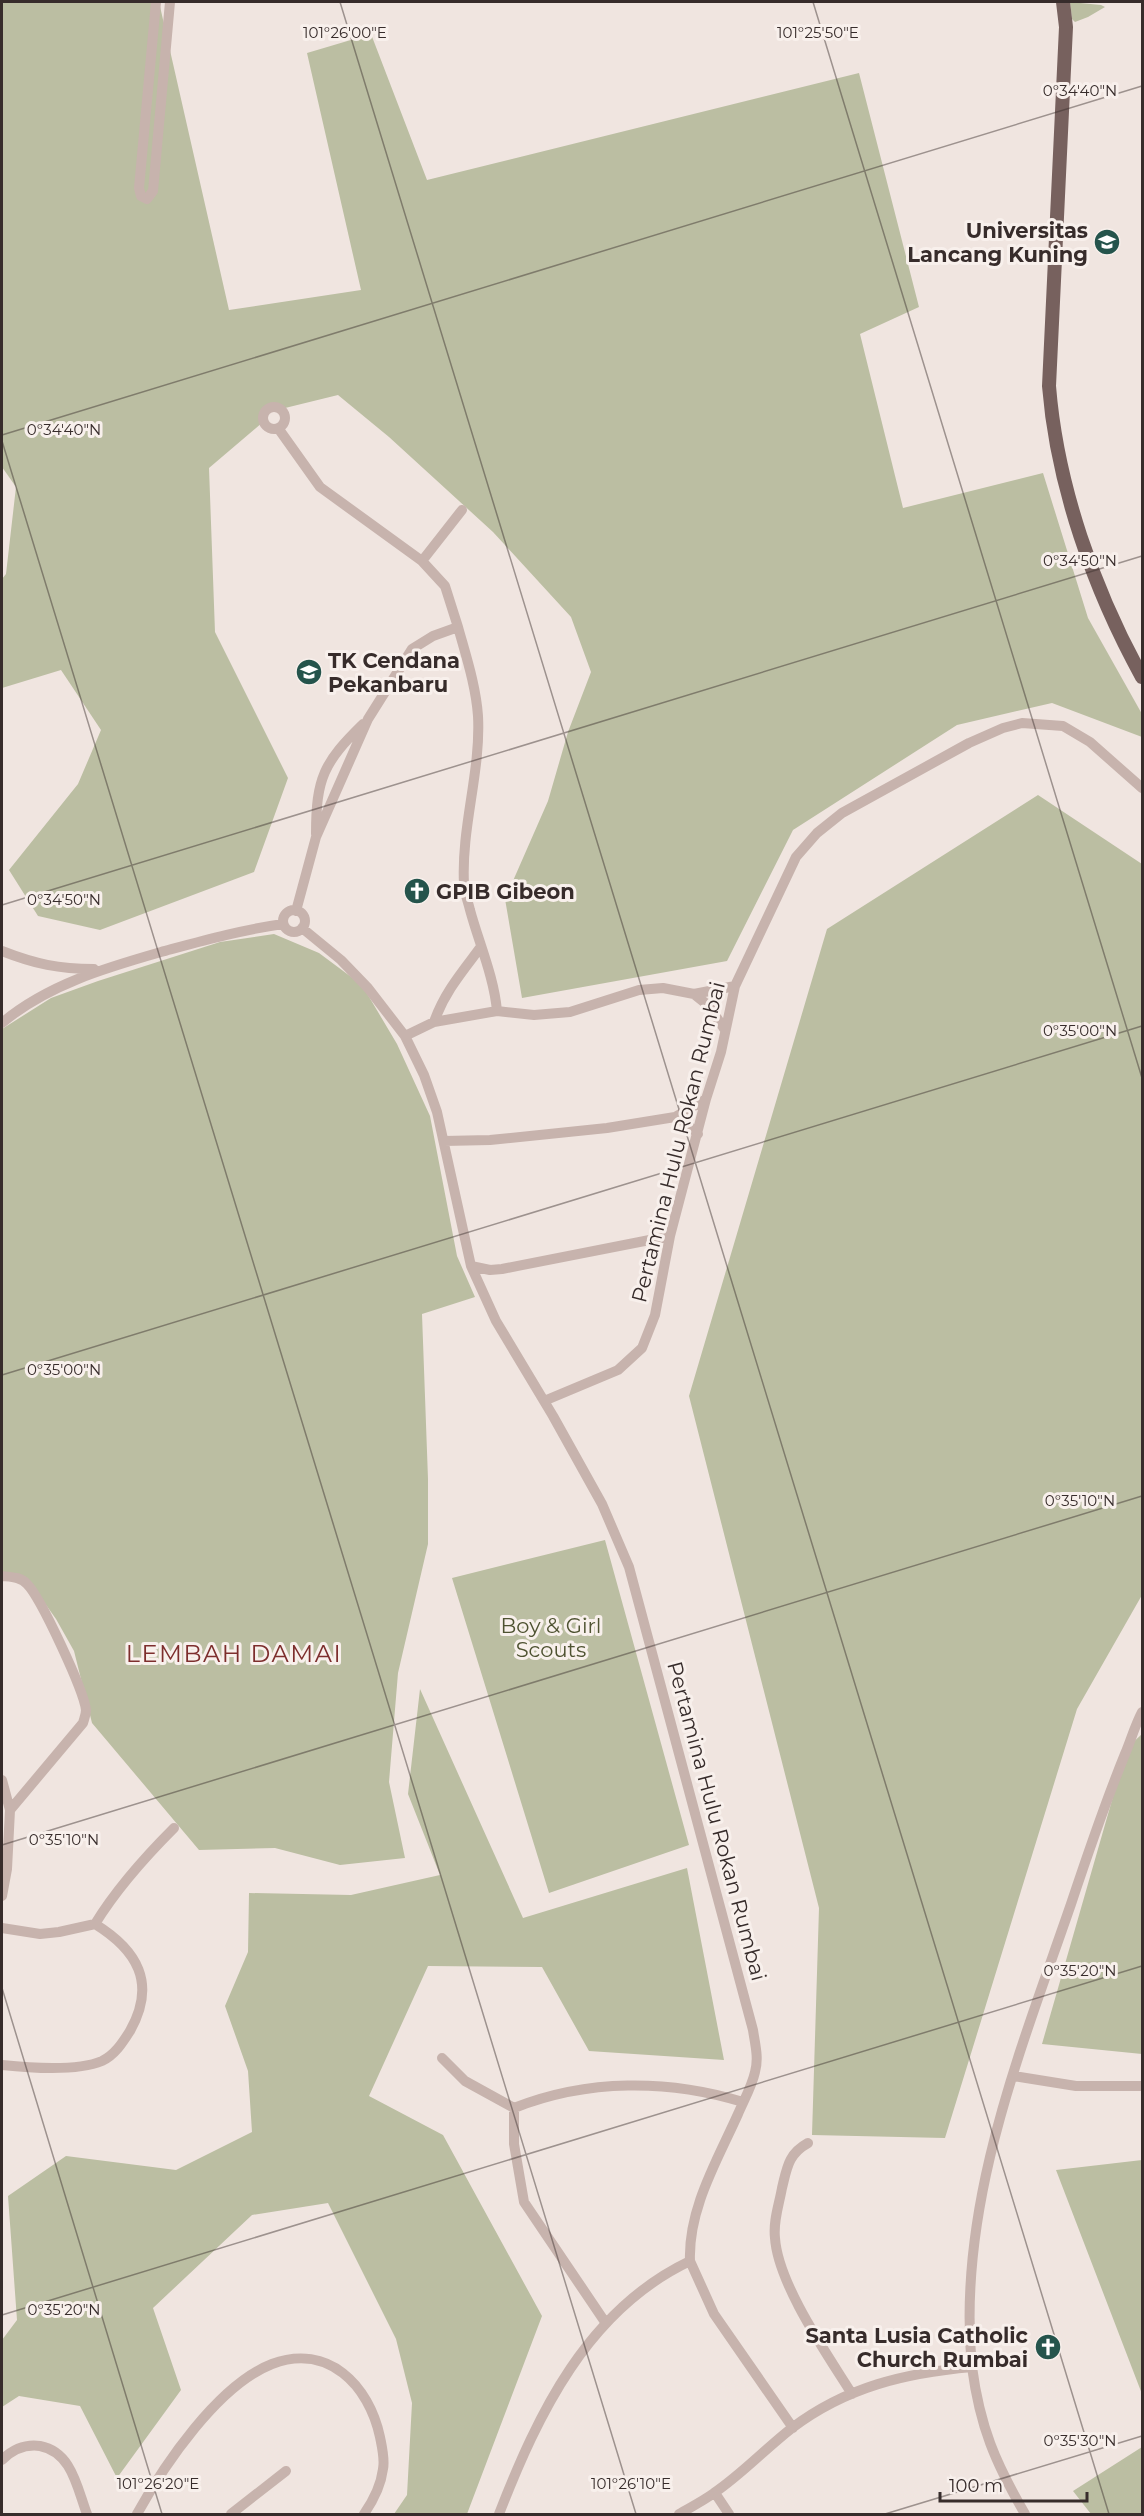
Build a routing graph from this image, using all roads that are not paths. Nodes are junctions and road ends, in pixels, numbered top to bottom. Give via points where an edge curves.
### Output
1 (156, 2) edge
2 (170, 2) edge
3 (1063, 2) edge
4 (278, 428) dead end
5 (462, 510) dead end
6 (422, 561) junction
7 (458, 627) junction
8 (1143, 677) edge
9 (368, 718) junction
10 (1143, 788) edge
11 (316, 837) junction
12 (296, 911) junction
13 (283, 924) junction
14 (302, 928) junction
15 (480, 948) junction
16 (2, 951) edge
17 (99, 969) junction
18 (735, 986) junction
19 (694, 994) junction
20 (497, 1011) junction
21 (434, 1022) junction
22 (2, 1023) edge
23 (725, 1030) junction
24 (405, 1036) junction
25 (706, 1099) junction
26 (675, 1117) junction
27 (698, 1134) junction
28 (444, 1141) junction
29 (670, 1236) junction
30 (471, 1266) junction
31 (544, 1401) junction
32 (2, 1576) edge
33 (1143, 1712) edge
34 (2, 1780) edge
35 (10, 1810) junction
36 (174, 1828) dead end
37 (2, 1896) edge
38 (94, 1924) junction
39 (2, 1928) edge
40 (442, 2058) dead end
41 (2, 2065) edge
42 (1014, 2076) junction
43 (1143, 2086) edge
44 (743, 2102) junction
45 (514, 2108) junction
46 (808, 2143) dead end
47 (690, 2261) junction
48 (605, 2322) junction
49 (972, 2367) junction
50 (852, 2394) junction
51 (793, 2427) junction
52 (2, 2460) edge
53 (286, 2471) dead end
54 (715, 2493) junction
55 (87, 2514) edge
56 (137, 2514) edge
57 (231, 2514) edge
58 (364, 2514) edge
59 (499, 2514) edge
60 (679, 2514) edge
61 (729, 2514) edge
62 (1025, 2514) edge

1 - 2 street via 139,188 141,196 147,199 153,191
3 - 8 main road via 1066,27 1049,386 1052,419 1058,455 1087,551
4 - 6 street via 321,487
5 - 6 street
6 - 7 street via 445,586
7 - 9 street via 412,649
7 - 15 street via 478,715 464,840 464,886
9 - 11 street
9 - 11 street via 326,766 316,809
10 - 18 street, Pertamina Hulu Rokan Rumbai via 1090,742 1064,726 1022,723 969,743 842,813 818,833 796,856
11 - 12 street
12 - 13 street via 286,914
12 - 14 street via 304,918
13 - 14 street via 291,932
13 - 17 street via 221,935
14 - 24 street, Pertamina Hulu Rokan Rumbai via 354,974
15 - 20 street via 496,993
15 - 21 street via 449,989
16 - 17 street via 32,963 63,969
17 - 22 street via 52,991
18 - 19 street
18 - 23 street, Pertamina Hulu Rokan Rumbai
19 - 20 street via 663,988 639,990 570,1012 534,1015
19 - 23 street via 709,1006
20 - 21 street
21 - 24 street
23 - 25 street, Pertamina Hulu Rokan Rumbai
24 - 28 street, Pertamina Hulu Rokan Rumbai via 424,1075
25 - 26 street
25 - 27 street, Pertamina Hulu Rokan Rumbai
26 - 27 street
26 - 28 street via 561,1134
27 - 29 street, Pertamina Hulu Rokan Rumbai
28 - 30 street, Pertamina Hulu Rokan Rumbai
29 - 30 street via 502,1269
29 - 31 street, Pertamina Hulu Rokan Rumbai via 655,1315 642,1347 618,1370
30 - 31 street, Pertamina Hulu Rokan Rumbai via 496,1321
31 - 44 street, Pertamina Hulu Rokan Rumbai via 602,1504 629,1567 753,2030 756,2071
32 - 35 street via 27,1583 41,1603 86,1711 83,1724
33 - 42 street via 1111,1787
34 - 35 street
35 - 37 street
36 - 38 street via 141,1860
38 - 39 street via 40,1934
38 - 41 street via 133,1956 142,1978 142,1998 122,2046 104,2060 88,2065
40 - 45 street via 465,2081
42 - 43 street via 1076,2086
42 - 49 street via 990,2154 974,2241 969,2310
44 - 45 street via 718,2094 640,2085 561,2092
44 - 47 street, Pertamina Hulu Rokan Rumbai via 694,2217
45 - 48 street via 514,2144 524,2202
46 - 50 street via 797,2149 786,2168 775,2222 776,2253 802,2312
47 - 48 street via 630,2299
47 - 51 street via 714,2314
48 - 59 street via 555,2392 518,2465
49 - 50 street via 927,2371
49 - 62 street via 989,2445
50 - 51 street
51 - 54 street
52 - 55 street via 27,2446 59,2453 69,2467
53 - 57 street
54 - 60 street
54 - 61 street
56 - 58 street via 220,2398 271,2365 304,2358 326,2364 349,2377 360,2388 375,2416 384,2468 373,2501

